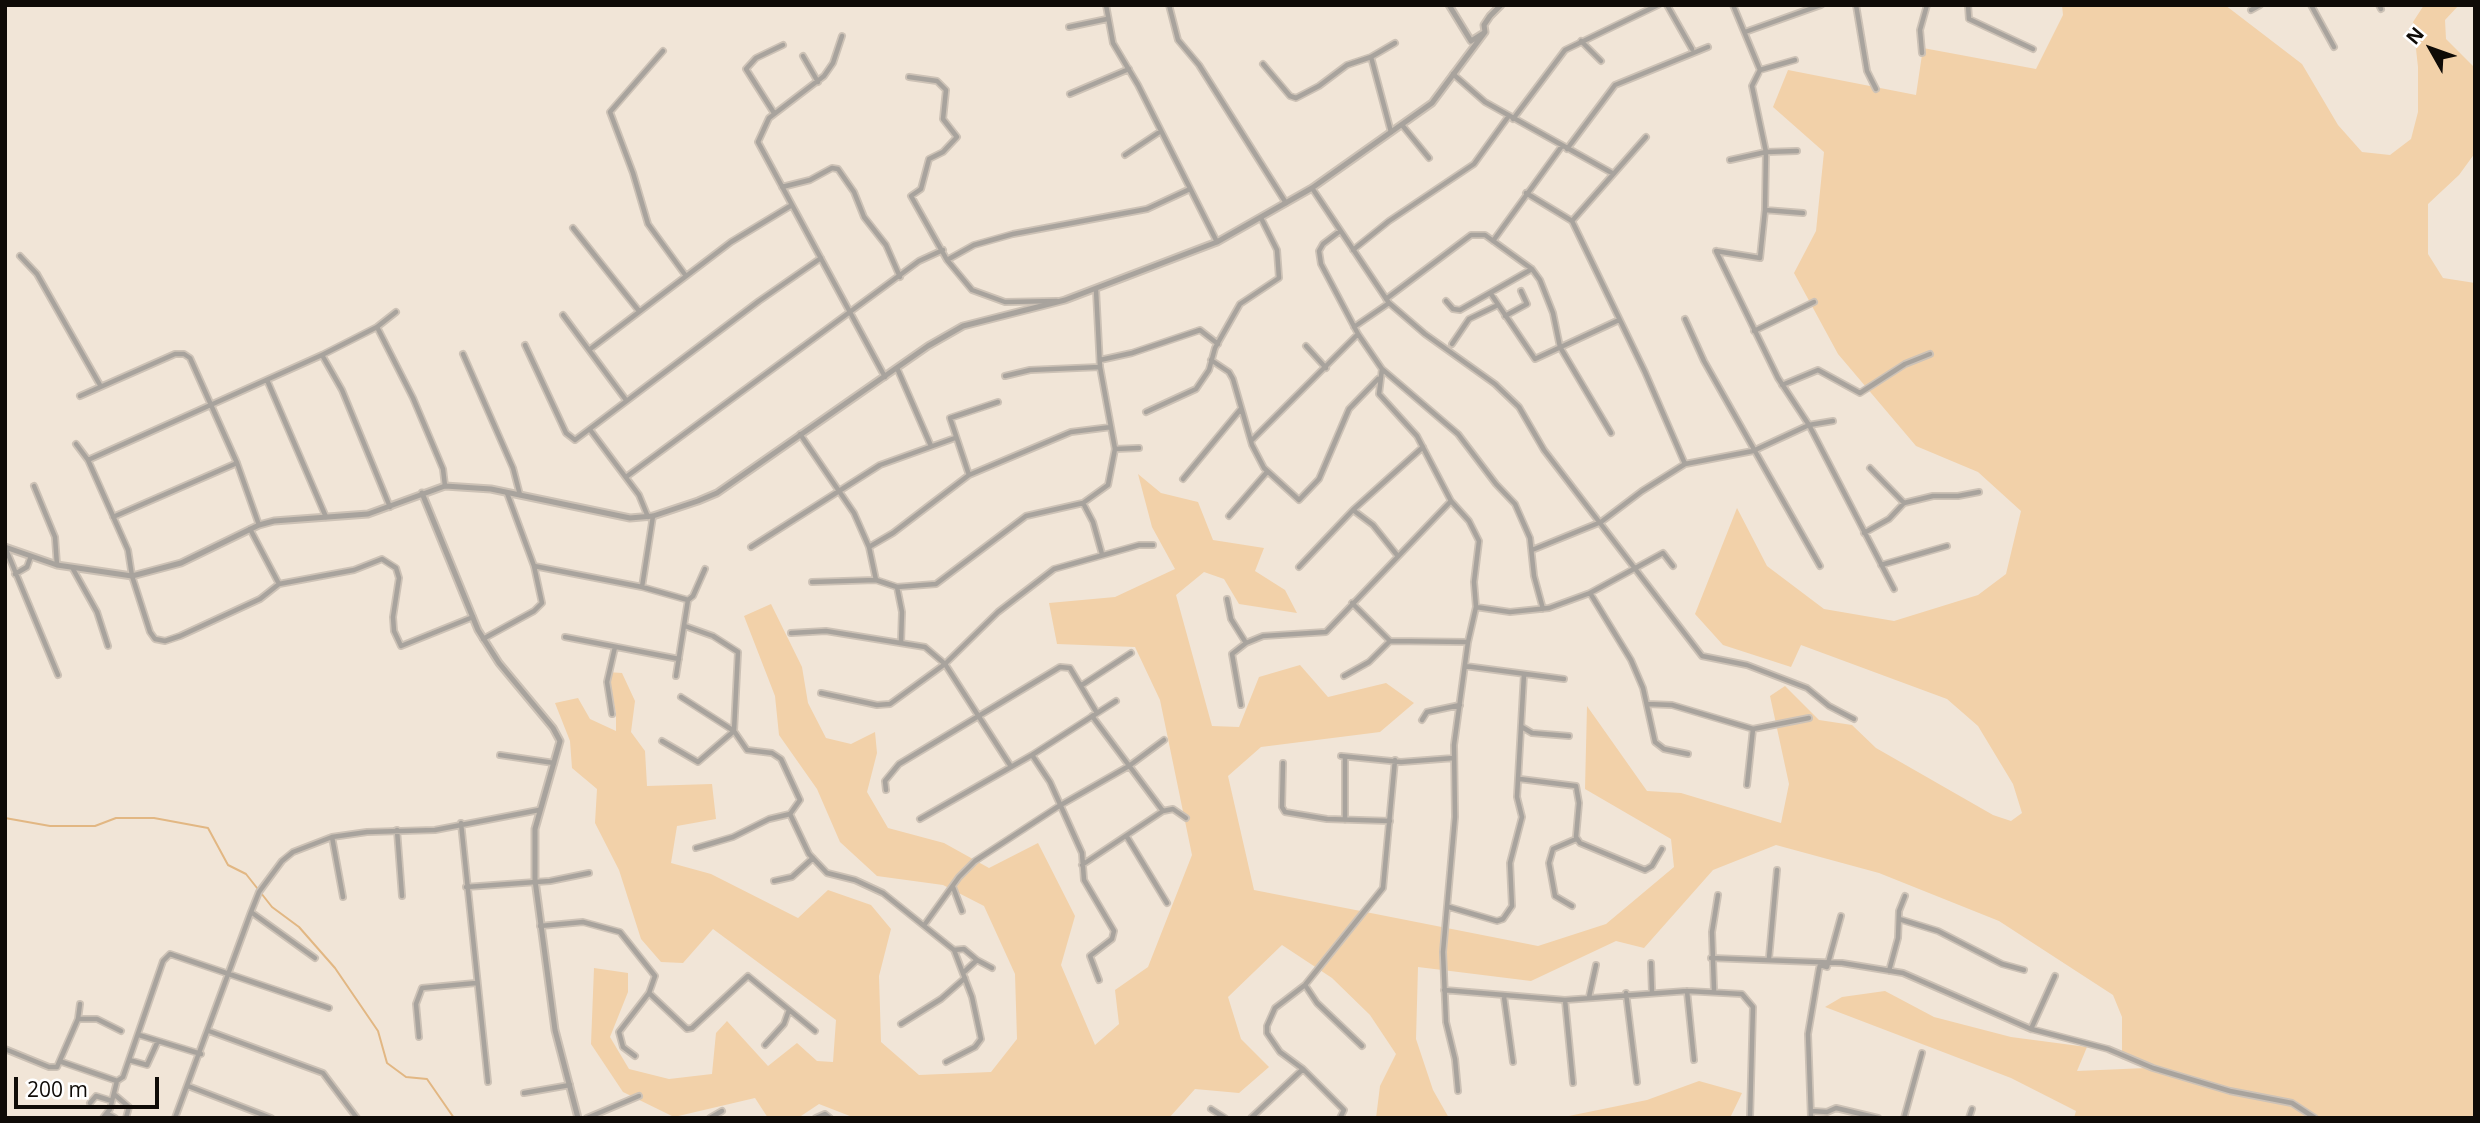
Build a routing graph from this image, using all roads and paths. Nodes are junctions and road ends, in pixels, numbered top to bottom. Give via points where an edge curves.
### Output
1 (1106, 5) edge
2 (1168, 5) edge
3 (1449, 5) edge
4 (1501, 5) edge
5 (1658, 5) edge
6 (1667, 5) edge
7 (1734, 5) edge
8 (1821, 5) edge
9 (1856, 5) edge
10 (1927, 5) edge
11 (1968, 5) edge
12 (2260, 5) edge
13 (2311, 5) edge
14 (2251, 10) dead end
15 (1107, 19) junction
16 (1069, 27) dead end
17 (1485, 32) junction
18 (1745, 32) junction
19 (842, 36) dead end
20 (1581, 41) junction
21 (1395, 43) dead end
22 (783, 45) dead end
23 (1708, 47) dead end
24 (2334, 47) dead end
25 (1692, 49) dead end
26 (2033, 49) dead end
27 (663, 51) dead end
28 (1922, 53) dead end
29 (803, 56) dead end
30 (1371, 57) junction
31 (1601, 61) dead end
32 (1795, 61) dead end
33 (1263, 64) dead end
34 (1129, 69) junction
35 (1760, 70) junction
36 (1452, 73) junction
37 (909, 77) dead end
38 (818, 82) junction
39 (1876, 89) dead end
40 (1070, 94) dead end
41 (774, 113) junction
42 (1511, 118) junction
43 (1402, 125) junction
44 (1161, 131) junction
45 (1391, 133) junction
46 (1646, 137) dead end
47 (1564, 147) junction
48 (1797, 151) dead end
49 (1766, 152) junction
50 (1125, 156) dead end
51 (1429, 158) dead end
52 (1730, 160) dead end
53 (1612, 173) junction
54 (782, 187) junction
55 (1312, 188) junction
56 (1190, 190) junction
57 (1526, 193) junction
58 (1286, 203) junction
59 (792, 205) junction
60 (1765, 210) junction
61 (1803, 213) dead end
62 (1261, 218) junction
63 (1572, 221) junction
64 (573, 229) dead end
65 (1340, 231) junction
66 (1493, 241) junction
67 (1217, 242) junction
68 (943, 250) junction
69 (1353, 250) junction
70 (20, 256) dead end
71 (821, 258) junction
72 (947, 260) junction
73 (1532, 269) junction
74 (685, 276) junction
75 (900, 276) junction
76 (1096, 290) junction
77 (1521, 291) dead end
78 (1491, 294) junction
79 (1065, 300) junction
80 (1387, 301) junction
81 (1446, 301) dead end
82 (1814, 302) dead end
83 (1498, 305) junction
84 (639, 311) junction
85 (396, 312) dead end
86 (851, 313) junction
87 (563, 315) dead end
88 (1505, 316) junction
89 (1685, 319) dead end
90 (1619, 320) junction
91 (377, 327) junction
92 (1354, 327) junction
93 (1754, 331) junction
94 (1358, 334) junction
95 (1218, 344) junction
96 (1452, 344) dead end
97 (525, 345) dead end
98 (1306, 346) dead end
99 (1560, 348) junction
100 (589, 350) junction
101 (463, 354) dead end
102 (1930, 354) dead end
103 (322, 355) junction
104 (1211, 359) junction
105 (1100, 360) junction
106 (1100, 367) junction
107 (897, 368) junction
108 (1326, 368) junction
109 (1381, 369) junction
110 (1005, 376) dead end
111 (885, 377) junction
112 (1379, 379) junction
113 (267, 380) junction
114 (1782, 384) junction
115 (100, 386) junction
116 (80, 396) dead end
117 (626, 400) junction
118 (998, 402) dead end
119 (210, 406) junction
120 (1240, 410) junction
121 (1146, 412) dead end
122 (1833, 421) dead end
123 (1809, 425) junction
124 (1111, 427) junction
125 (591, 430) junction
126 (1611, 433) dead end
127 (800, 434) junction
128 (955, 438) junction
129 (1251, 440) junction
130 (76, 444) dead end
131 (931, 446) junction
132 (1423, 447) junction
133 (1139, 448) dead end
134 (1115, 449) junction
135 (1753, 451) junction
136 (88, 460) junction
137 (237, 463) junction
138 (1685, 464) junction
139 (1870, 468) dead end
140 (1267, 472) junction
141 (969, 475) junction
142 (626, 477) junction
143 (1183, 479) dead end
144 (34, 486) dead end
145 (445, 486) junction
146 (836, 491) junction
147 (1979, 492) dead end
148 (422, 493) junction
149 (507, 493) junction
150 (520, 495) junction
151 (1451, 502) junction
152 (1083, 503) junction
153 (1904, 503) junction
154 (390, 507) junction
155 (1353, 510) junction
156 (1229, 516) dead end
157 (113, 517) junction
158 (650, 517) junction
159 (326, 518) junction
160 (1601, 522) junction
161 (259, 525) junction
162 (250, 529) junction
163 (1864, 533) junction
164 (1153, 545) dead end
165 (1947, 546) dead end
166 (5, 547) edge
167 (751, 547) dead end
168 (869, 547) junction
169 (1532, 550) junction
170 (1102, 554) junction
171 (1397, 555) junction
172 (31, 556) junction
173 (57, 565) junction
174 (1881, 565) junction
175 (534, 566) junction
176 (1673, 566) dead end
177 (1821, 566) dead end
178 (1299, 567) dead end
179 (1633, 567) junction
180 (73, 569) junction
181 (705, 569) dead end
182 (15, 574) junction
183 (132, 576) junction
184 (876, 580) junction
185 (812, 582) dead end
186 (279, 584) junction
187 (642, 587) junction
188 (897, 587) junction
189 (1894, 589) dead end
190 (1590, 593) junction
191 (1227, 599) dead end
192 (688, 600) junction
193 (1352, 603) junction
194 (1476, 607) junction
195 (1543, 609) junction
196 (473, 617) junction
197 (685, 626) junction
198 (791, 633) dead end
199 (565, 637) dead end
200 (483, 639) junction
201 (1390, 640) junction
202 (1468, 642) junction
203 (901, 643) junction
204 (1246, 643) junction
205 (108, 646) dead end
206 (615, 647) junction
207 (1131, 653) dead end
208 (679, 659) junction
209 (945, 664) junction
210 (1465, 666) junction
211 (1524, 674) junction
212 (58, 675) dead end
213 (676, 676) dead end
214 (1344, 676) dead end
215 (1564, 680) dead end
216 (1082, 685) junction
217 (821, 693) dead end
218 (681, 697) dead end
219 (1116, 701) dead end
220 (1647, 704) junction
221 (1241, 705) dead end
222 (1460, 705) junction
223 (1094, 714) junction
224 (612, 715) dead end
225 (978, 716) junction
226 (1809, 718) dead end
227 (1854, 719) dead end
228 (1422, 720) dead end
229 (1522, 727) junction
230 (1753, 729) junction
231 (734, 731) junction
232 (1569, 736) dead end
233 (1164, 740) dead end
234 (662, 741) dead end
235 (1688, 754) dead end
236 (500, 755) dead end
237 (1032, 755) junction
238 (1454, 758) junction
239 (1395, 760) junction
240 (555, 763) junction
241 (1283, 763) dead end
242 (1010, 765) junction
243 (1129, 766) junction
244 (1521, 780) junction
245 (1747, 785) dead end
246 (886, 790) dead end
247 (1059, 806) junction
248 (539, 810) junction
249 (1163, 811) junction
250 (790, 814) junction
251 (1186, 818) dead end
252 (920, 819) dead end
253 (1345, 820) junction
254 (1391, 821) junction
255 (461, 823) junction
256 (397, 830) junction
257 (332, 837) junction
258 (1127, 837) junction
259 (1576, 839) junction
260 (696, 848) dead end
261 (1662, 849) dead end
262 (813, 858) junction
263 (1082, 866) junction
264 (1777, 870) dead end
265 (589, 873) dead end
266 (534, 880) junction
267 (774, 881) dead end
268 (952, 886) junction
269 (466, 887) junction
270 (1718, 895) dead end
271 (402, 896) dead end
272 (1905, 896) dead end
273 (343, 897) dead end
274 (1167, 903) dead end
275 (1449, 906) junction
276 (1572, 906) dead end
277 (962, 911) dead end
278 (251, 912) junction
279 (1841, 916) dead end
280 (1899, 919) junction
281 (925, 924) junction
282 (540, 926) junction
283 (954, 950) junction
284 (315, 958) dead end
285 (1711, 958) junction
286 (1769, 958) junction
287 (977, 960) junction
288 (1651, 963) dead end
289 (1829, 963) junction
290 (1596, 965) dead end
291 (965, 966) junction
292 (992, 968) dead end
293 (2024, 970) dead end
294 (1889, 971) junction
295 (229, 972) junction
296 (965, 975) junction
297 (2054, 976) dead end
298 (1099, 980) dead end
299 (476, 983) junction
300 (1305, 985) junction
301 (1444, 990) junction
302 (1686, 990) junction
303 (1714, 990) junction
304 (1652, 992) junction
305 (649, 993) junction
306 (1626, 993) junction
307 (1504, 997) junction
308 (1589, 997) junction
309 (1564, 1000) junction
310 (80, 1004) dead end
311 (329, 1008) dead end
312 (789, 1009) junction
313 (795, 1016) junction
314 (78, 1019) junction
315 (786, 1020) junction
316 (901, 1024) dead end
317 (2031, 1029) junction
318 (121, 1031) dead end
319 (209, 1031) junction
320 (815, 1031) dead end
321 (139, 1035) junction
322 (419, 1037) dead end
323 (158, 1041) junction
324 (765, 1045) dead end
325 (1362, 1046) dead end
326 (6, 1050) edge
327 (1922, 1053) dead end
328 (201, 1054) junction
329 (635, 1056) dead end
330 (130, 1060) junction
331 (1694, 1060) dead end
332 (62, 1062) junction
333 (946, 1062) dead end
334 (1513, 1062) dead end
335 (1303, 1069) junction
336 (117, 1081) junction
337 (488, 1082) dead end
338 (1637, 1082) dead end
339 (1573, 1083) dead end
340 (570, 1085) junction
341 (188, 1086) junction
342 (1458, 1091) dead end
343 (524, 1093) dead end
344 (115, 1095) junction
345 (639, 1096) dead end
346 (112, 1101) junction
347 (90, 1103) dead end
348 (1211, 1109) dead end
349 (1972, 1109) dead end
350 (722, 1111) dead end
351 (108, 1114) junction
352 (1813, 1115) edge
353 (103, 1118) edge
354 (115, 1118) edge
355 (126, 1118) edge
356 (175, 1118) edge
357 (271, 1118) edge
358 (357, 1118) edge
359 (578, 1118) edge
360 (587, 1118) edge
361 (710, 1118) edge
362 (816, 1118) edge
363 (830, 1118) edge
364 (1225, 1118) edge
365 (1251, 1118) edge
366 (1340, 1118) edge
367 (1750, 1118) edge
368 (1878, 1118) edge
369 (1904, 1118) edge
370 (1969, 1118) edge
371 (2315, 1118) edge

1 - 15 street
2 - 58 street via 1178,40 1199,65
3 - 17 street via 1471,41
4 - 17 street via 1484,25
5 - 20 street
6 - 25 street
7 - 18 street
8 - 18 street
9 - 39 street via 1867,71
10 - 28 street via 1920,30
11 - 26 street via 1969,19
12 - 14 street
13 - 24 street
15 - 16 street
15 - 34 street via 1113,43
17 - 36 street
18 - 35 street
19 - 38 street via 833,63
20 - 31 street
20 - 42 street via 1559,55
21 - 30 street
22 - 41 street via 756,58 746,69
23 - 47 street via 1615,85
27 - 74 street via 610,112 651,230
29 - 38 street
30 - 33 street via 1347,65 1296,98
30 - 45 street
32 - 35 street
34 - 40 street
34 - 44 street
35 - 49 street via 1752,86
36 - 42 street
36 - 43 street via 1432,103
37 - 68 street via 937,81 946,90 943,119 957,137 929,159 921,189 911,196
38 - 41 street
41 - 54 street via 760,131 758,142
42 - 47 street
42 - 69 street via 1474,164
43 - 45 street
43 - 51 street
44 - 50 street
44 - 56 street
45 - 55 street
46 - 53 street
47 - 53 street
47 - 57 street
48 - 49 street
49 - 52 street
49 - 60 street
53 - 63 street
54 - 59 street
54 - 75 street via 838,169 864,217 885,243
55 - 58 street
55 - 65 street
56 - 67 street
56 - 72 street via 1147,209 1013,234
57 - 63 street
57 - 66 street
58 - 62 street
59 - 71 street
59 - 74 street
60 - 61 street
60 - 93 street via 1760,258 1716,251
62 - 67 street
62 - 95 street via 1277,250 1279,278 1244,299
63 - 90 street
64 - 84 street
65 - 69 street
65 - 92 street via 1323,244 1321,264
66 - 73 street
66 - 80 street via 1486,235 1471,235
67 - 76 street
68 - 72 street
68 - 75 street
69 - 80 street
70 - 115 street via 37,274
71 - 86 street
71 - 117 street
72 - 79 street via 971,290 1005,302
73 - 78 street
73 - 99 street via 1553,313
74 - 84 street
75 - 86 street
76 - 79 street
76 - 105 street
77 - 88 street via 1527,304
78 - 81 street via 1457,311
78 - 83 street
79 - 107 street via 963,326
80 - 92 street
80 - 160 street via 1515,401 1544,450
82 - 93 street
83 - 88 street
83 - 96 street via 1469,319
84 - 100 street
85 - 91 street
86 - 111 street
86 - 142 street
87 - 100 street
88 - 99 street via 1532,357
89 - 135 street
90 - 99 street
90 - 138 street
91 - 103 street
91 - 145 street via 443,468
92 - 94 street
93 - 114 street
94 - 108 street
94 - 109 street
95 - 104 street
95 - 105 street via 1200,330
97 - 125 street via 569,438 575,440
98 - 108 street
99 - 126 street
100 - 117 street
101 - 150 street via 513,468
102 - 114 street via 1860,393 1818,370
103 - 113 street
103 - 154 street via 342,390
104 - 120 street via 1229,372
104 - 121 street via 1196,389
105 - 106 street
106 - 110 street via 1036,369
106 - 124 street
107 - 111 street
107 - 131 street
108 - 129 street
109 - 112 street
109 - 169 street via 1463,439 1518,509
111 - 127 street
112 - 132 street via 1379,394
112 - 140 street via 1345,416 1319,479 1299,500
113 - 119 street
113 - 159 street
114 - 123 street
115 - 116 street
115 - 119 street via 180,353 190,358
117 - 125 street
118 - 128 street via 951,416
119 - 136 street
119 - 137 street
120 - 129 street
120 - 143 street
122 - 123 street
123 - 135 street
123 - 163 street
124 - 134 street
124 - 141 street via 1071,432
125 - 142 street
127 - 146 street
127 - 158 street via 717,493
128 - 131 street
128 - 141 street
129 - 140 street
130 - 136 street
131 - 146 street via 888,461
132 - 151 street
132 - 155 street
133 - 134 street
134 - 152 street via 1108,485
135 - 138 street
135 - 177 street
136 - 157 street
137 - 157 street
137 - 161 street
138 - 160 street
139 - 153 street
140 - 156 street
141 - 168 street
142 - 158 street
144 - 173 street via 55,537
145 - 148 street
145 - 149 street
146 - 167 street
146 - 168 street via 854,513
147 - 153 street
148 - 154 street
148 - 196 street
149 - 150 street
149 - 175 street
150 - 158 street via 620,517
151 - 171 street
151 - 194 street via 1469,521 1479,541
152 - 170 street
152 - 188 street via 1026,516 936,584
153 - 163 street via 1889,519
154 - 159 street
155 - 171 street
155 - 178 street
157 - 183 street via 131,558
158 - 187 street
159 - 161 street
160 - 169 street
160 - 179 street
161 - 162 street
162 - 183 street via 181,563
162 - 186 street
163 - 174 street
164 - 170 street
165 - 174 street
166 - 172 street
166 - 182 street
168 - 184 street
169 - 195 street
170 - 209 street via 1067,564 1041,578 979,628
171 - 193 street
172 - 173 street
172 - 182 street via 27,567
173 - 180 street
174 - 189 street
175 - 187 street
175 - 200 street via 540,606
176 - 179 street via 1662,554
179 - 190 street
179 - 227 street via 1703,656 1747,665 1807,688
180 - 183 street
180 - 205 street via 97,612
181 - 192 street
182 - 212 street
183 - 186 street via 150,632 160,640 180,636 260,599
184 - 185 street
184 - 188 street
186 - 196 street via 382,559 397,568 393,617 401,646
187 - 192 street
188 - 203 street
190 - 195 street
190 - 220 street via 1631,660
191 - 204 street via 1231,619
192 - 197 street
193 - 201 street
193 - 204 street via 1322,633 1274,635
194 - 195 street via 1510,612
194 - 202 street
196 - 200 street
197 - 208 street
197 - 231 street via 738,652
198 - 203 street via 826,631
199 - 206 street
200 - 240 street via 557,732
201 - 202 street
201 - 214 street via 1369,662
202 - 210 street
203 - 209 street via 925,647
204 - 221 street via 1231,656
206 - 208 street
206 - 224 street via 607,682
207 - 216 street
208 - 213 street
209 - 217 street via 886,706
209 - 225 street
210 - 211 street
210 - 222 street
211 - 215 street
211 - 229 street
216 - 223 street
216 - 225 street via 1067,666 1060,667
218 - 231 street
219 - 223 street
220 - 230 street via 1672,705
220 - 235 street via 1657,745
222 - 228 street via 1427,712
222 - 238 street
223 - 237 street
223 - 243 street
225 - 242 street
225 - 246 street via 899,764 885,781
226 - 230 street
229 - 232 street via 1532,733
229 - 244 street
230 - 245 street
231 - 234 street via 698,762
231 - 250 street via 750,752 772,753 786,765 800,800
233 - 243 street
236 - 240 street
237 - 242 street
237 - 247 street
238 - 239 street
238 - 275 street
239 - 253 street via 1343,756
239 - 254 street
240 - 248 street
241 - 253 street via 1282,810
242 - 252 street
243 - 247 street
243 - 249 street
244 - 259 street via 1576,786
244 - 275 street via 1518,802 1522,817 1510,863 1512,906 1497,921
247 - 263 street via 1082,853
247 - 268 street via 975,861
248 - 255 street
248 - 266 street
249 - 251 street via 1173,809
249 - 258 street
250 - 260 street
250 - 262 street
253 - 254 street
254 - 300 street via 1383,888
255 - 256 street via 435,830
255 - 269 street
256 - 257 street
256 - 271 street
257 - 273 street
257 - 278 street via 293,852 273,869
258 - 263 street
258 - 274 street
259 - 261 street via 1645,870
259 - 276 street via 1553,849 1549,863 1555,896
262 - 267 street via 792,877
262 - 281 street via 831,876 855,880 883,893
263 - 298 street via 1084,880 1115,934 1090,956
264 - 286 street
265 - 266 street
266 - 269 street
266 - 282 street
268 - 277 street
268 - 281 street
269 - 299 street
270 - 285 street
272 - 280 street
275 - 301 street
278 - 284 street
278 - 295 street
279 - 289 street
280 - 293 street via 1938,931 2002,964
280 - 294 street
281 - 283 street
282 - 305 street via 583,922 620,932 655,976
282 - 340 street via 555,1030
283 - 287 street via 964,949
283 - 291 street
285 - 286 street
285 - 303 street
286 - 289 street
287 - 291 street
287 - 292 street
288 - 304 street
289 - 294 street
289 - 352 street via 1820,965 1808,1034
290 - 308 street
291 - 296 street
294 - 317 street via 1915,977
295 - 311 street
295 - 319 street
295 - 321 street via 170,954 163,961
296 - 316 street via 941,999
296 - 333 street via 981,1039
297 - 317 street
299 - 322 street via 422,988 417,996
299 - 337 street
300 - 325 street via 1317,1003
300 - 335 street via 1275,1008 1266,1030 1280,1052
301 - 307 street
301 - 342 street
302 - 303 street
302 - 304 street
302 - 331 street
303 - 367 street via 1742,994 1753,1007
304 - 306 street
305 - 312 street via 687,1029 748,976
305 - 329 street via 619,1032 623,1046
306 - 308 street
306 - 338 street
307 - 309 street
307 - 334 street
308 - 309 street
309 - 339 street
310 - 314 street
312 - 313 street
312 - 315 street
313 - 315 street
313 - 320 street
314 - 318 street via 97,1018
314 - 332 street
315 - 324 street
317 - 371 street via 2108,1049 2230,1091 2291,1103
319 - 328 street
319 - 358 street via 323,1073
321 - 323 street
321 - 330 street
323 - 328 street
323 - 330 street via 146,1065
326 - 332 street via 53,1068
327 - 369 street
328 - 341 street
330 - 336 street
332 - 336 street
335 - 365 street
335 - 366 street via 1344,1110
336 - 344 street
340 - 343 street
340 - 359 street
341 - 356 street
341 - 357 street
344 - 346 street
344 - 355 street via 128,1107
345 - 360 street
346 - 347 street via 96,1096
346 - 351 street
348 - 364 street
349 - 370 street
350 - 361 street
351 - 353 street
351 - 354 street
352 - 368 street via 1836,1108
362 - 363 street via 825,1114

